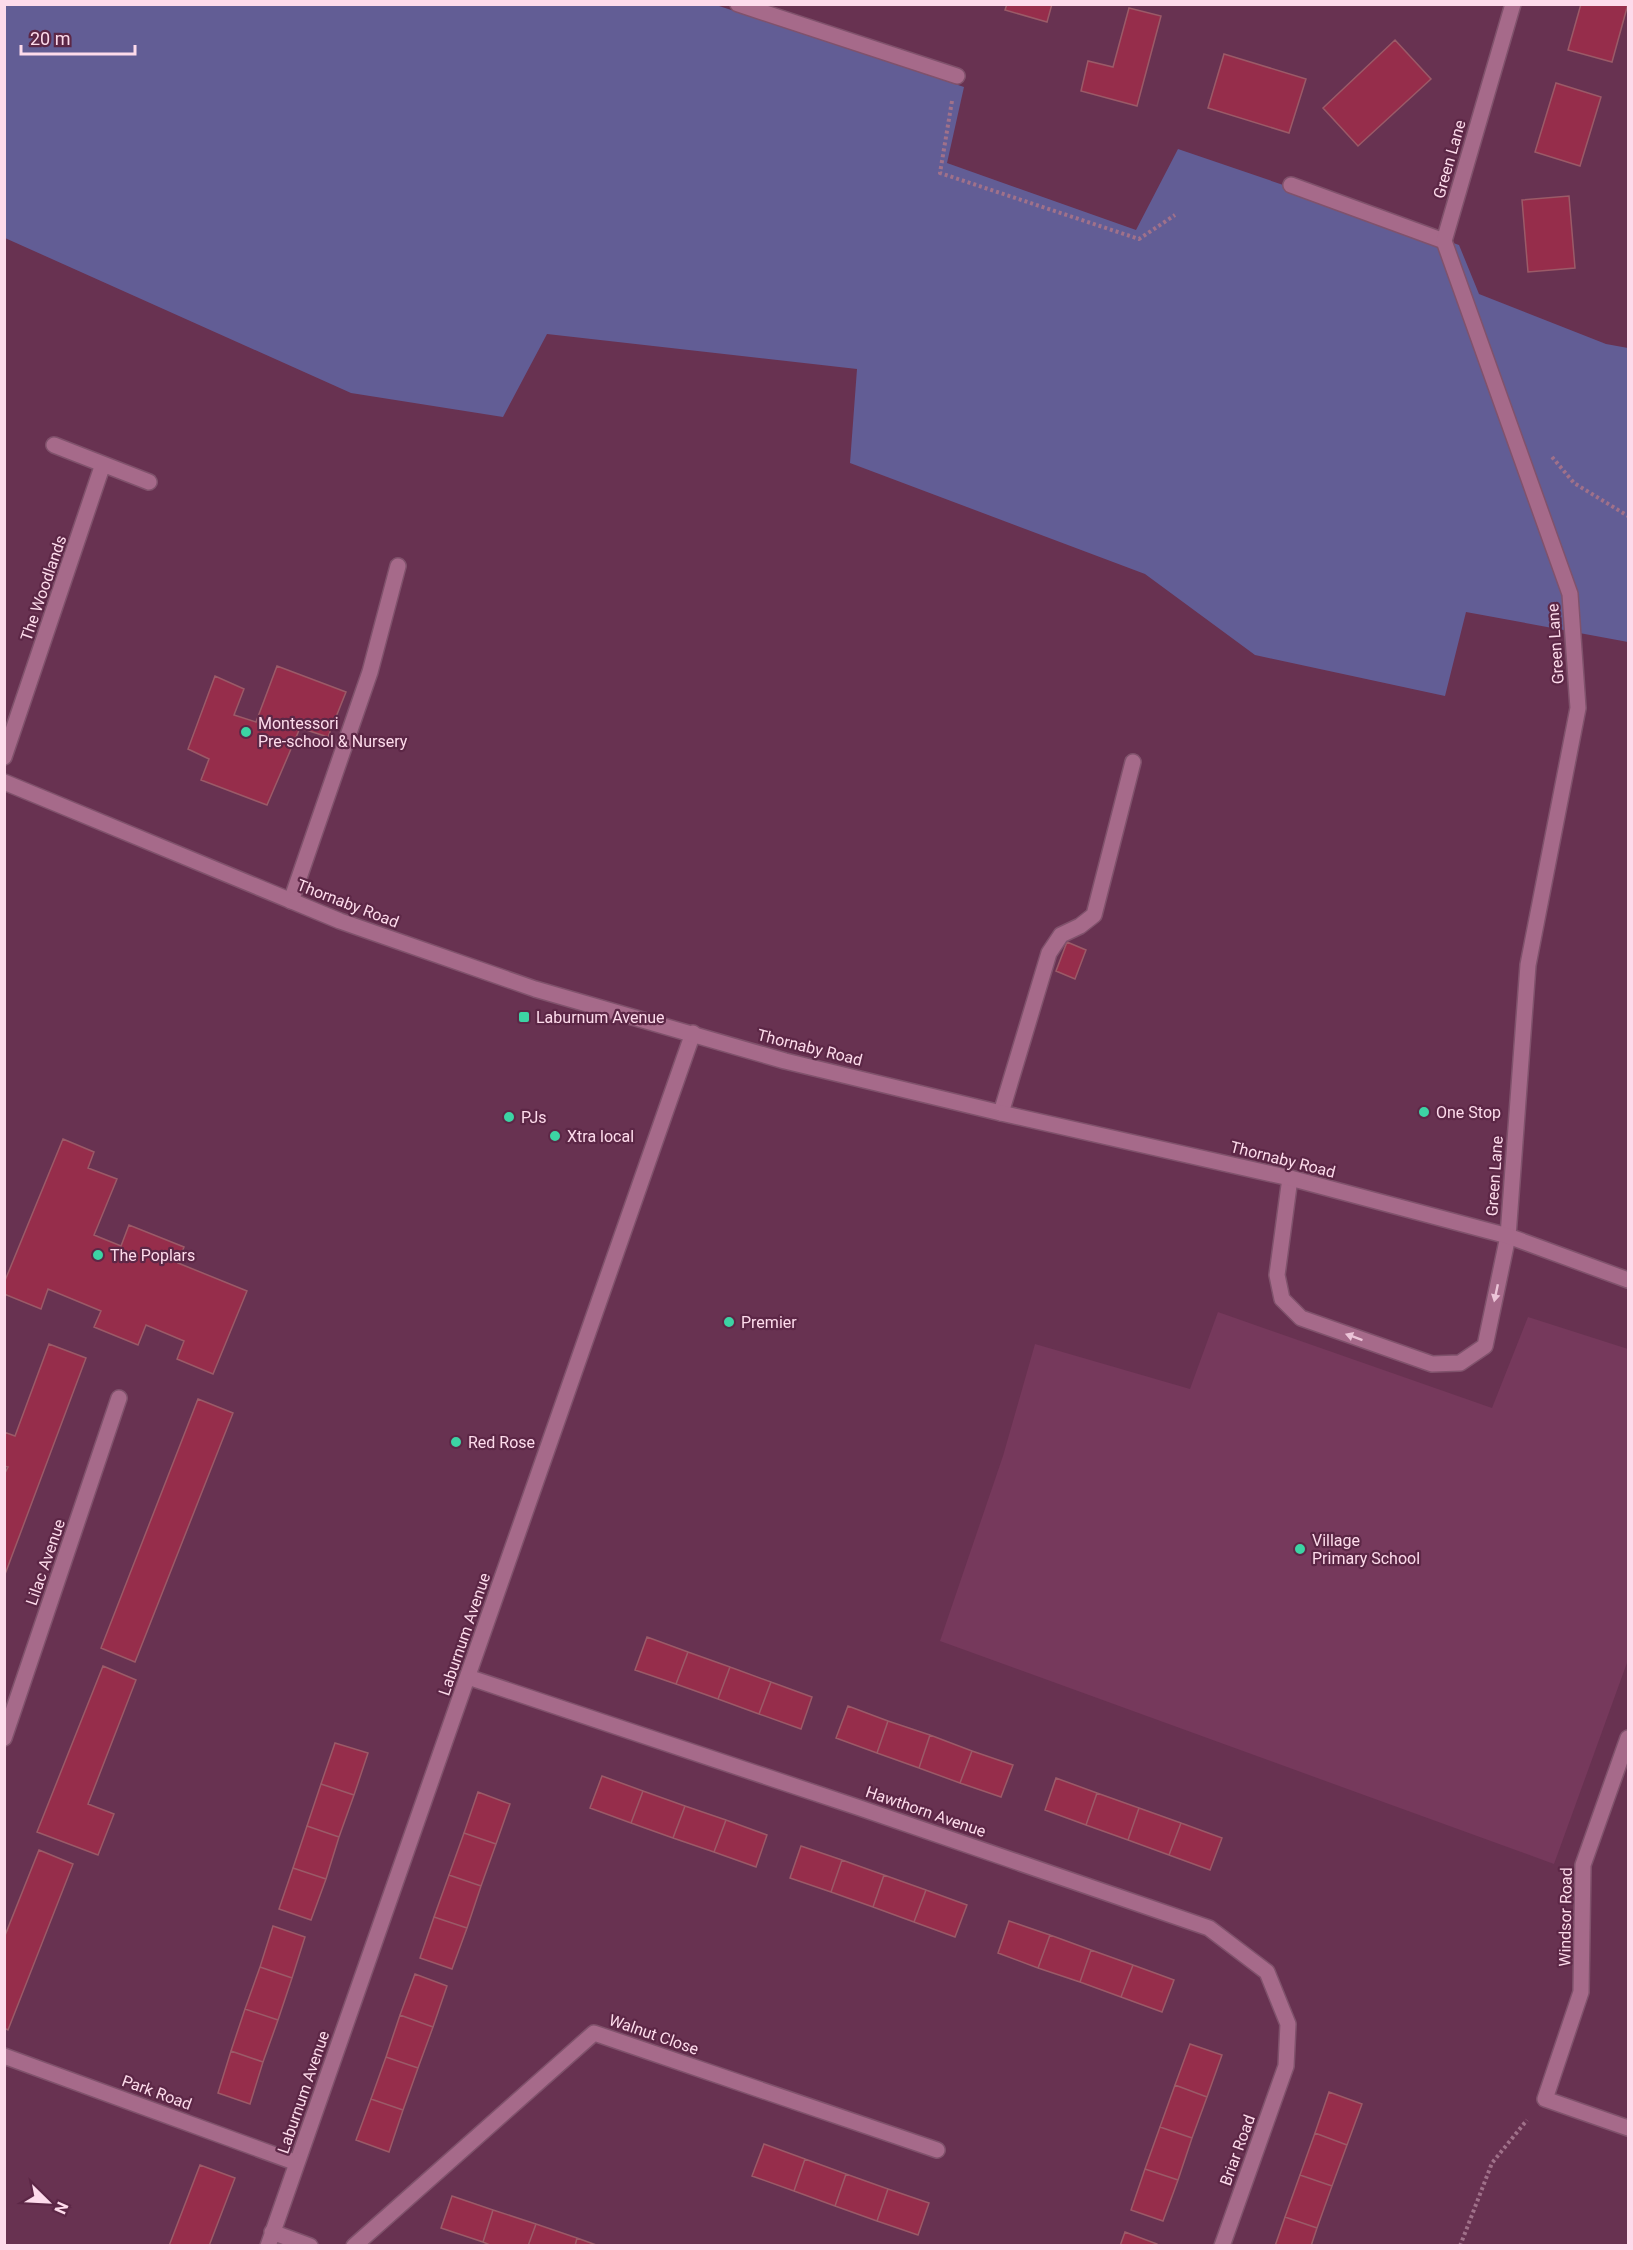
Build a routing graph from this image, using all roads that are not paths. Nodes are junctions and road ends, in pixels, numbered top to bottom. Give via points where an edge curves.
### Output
1 (738, 4) edge
2 (1514, 4) edge
3 (957, 76) road end
4 (1291, 185) dead end
5 (1444, 241) junction
6 (54, 445) dead end
7 (103, 464) junction
8 (149, 482) dead end
9 (398, 566) dead end
10 (4, 757) edge
11 (1133, 762) dead end
12 (4, 782) edge
13 (291, 901) junction
14 (693, 1033) junction
15 (1001, 1113) junction
16 (1290, 1178) junction
17 (1508, 1236) junction
18 (1629, 1280) edge
19 (119, 1398) dead end
20 (468, 1677) junction
21 (4, 1738) edge
22 (1629, 1738) edge
23 (4, 2056) edge
24 (1286, 2066) joint
25 (1629, 2128) edge
26 (937, 2150) dead end
27 (297, 2163) junction
28 (270, 2239) edge
29 (310, 2246) edge
30 (354, 2246) edge
31 (1222, 2246) edge

1 - 3 street
2 - 5 street, Green Lane
4 - 5 street
5 - 17 street, Green Lane via 1570,594 1578,708 1528,965
6 - 7 street
7 - 8 street
7 - 10 street, The Woodlands
9 - 13 street via 370,672
11 - 15 street via 1094,915 1061,936 1049,953
12 - 13 street, Thornaby Road
13 - 14 street, Thornaby Road via 535,988
14 - 15 street, Thornaby Road via 785,1061
14 - 20 street, Laburnum Avenue
15 - 16 street, Thornaby Road
16 - 17 street, Thornaby Road
17 -> 16 street, Green Lane via 1485,1346 1460,1363 1432,1364 1301,1318 1282,1299 1277,1275
17 - 18 street, Thornaby Road
19 - 21 street, Lilac Avenue
20 - 24 street, Hawthorn Avenue via 1209,1928 1267,1972 1288,2024
20 - 27 street, Laburnum Avenue
22 - 25 street, Windsor Road via 1583,1865 1581,1992 1545,2099
23 - 27 street, Park Road
24 - 31 street, Briar Road
26 - 30 street, Walnut Close via 594,2033
27 - 28 street, Laburnum Avenue
28 - 29 street

